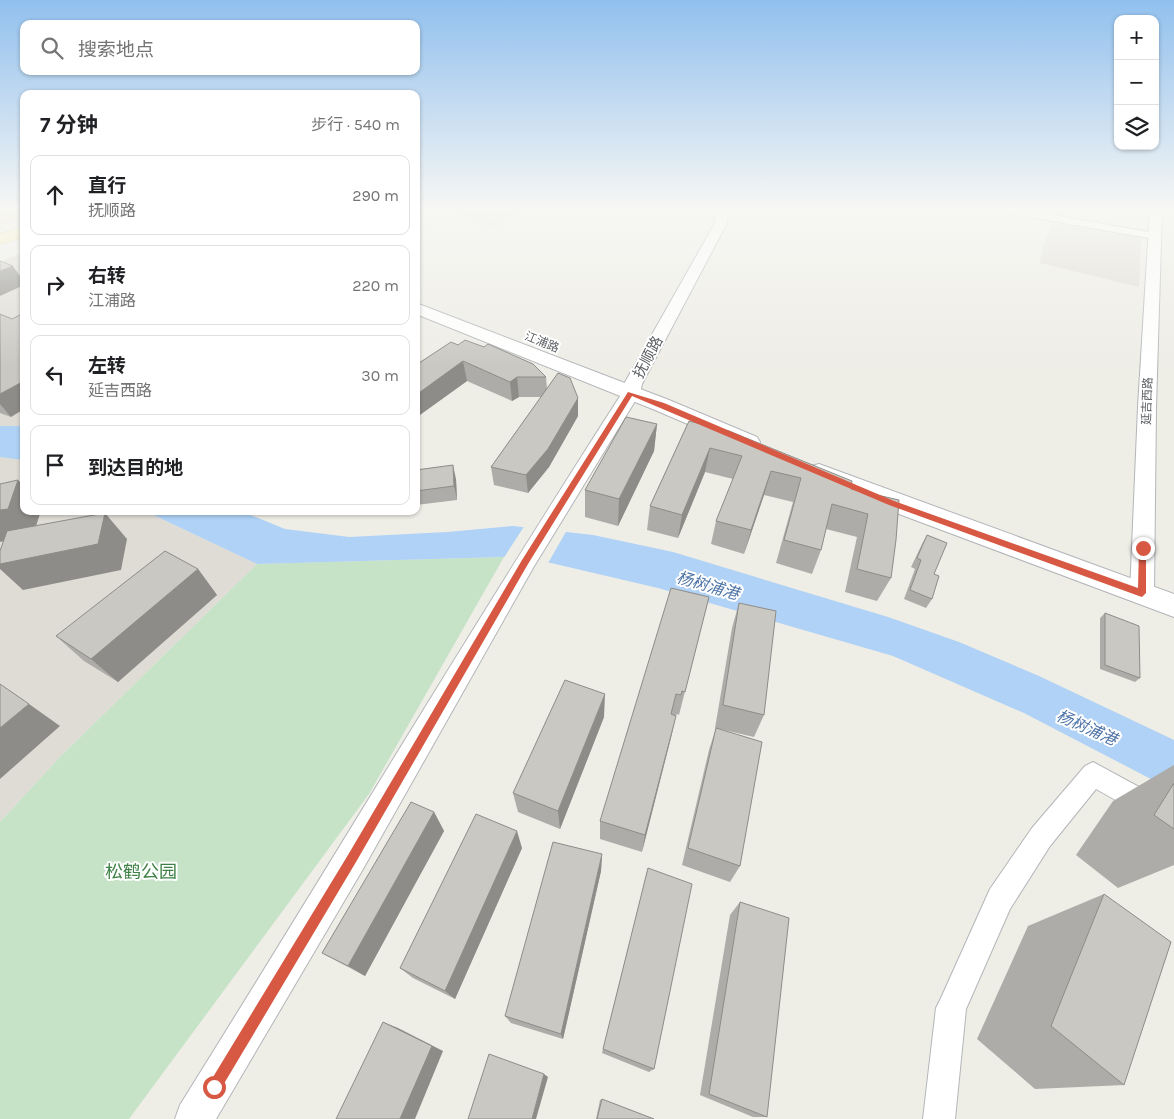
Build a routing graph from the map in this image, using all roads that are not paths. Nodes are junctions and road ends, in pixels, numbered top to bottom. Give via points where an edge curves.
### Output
1 (701, 261) edge
2 (1153, 261) edge
3 (420, 294) edge
4 (420, 310) edge
5 (632, 389) junction
6 (771, 452) edge
7 (797, 463) edge
8 (1142, 593) junction
9 (1174, 606) edge
10 (1174, 820) edge
11 (194, 1119) edge
12 (939, 1119) edge

1 - 5 street, 抚顺路
2 - 8 street, 延吉西路
3 - 5 main road, 江浦路 via 606,367
4 - 5 main road, 江浦路
5 - 6 main road, 江浦路
5 - 11 street, 抚顺路 via 525,562 348,866
7 - 8 main road via 923,515
8 - 9 main road
10 - 12 street via 1093,774 1041,837 1000,899 951,1008

